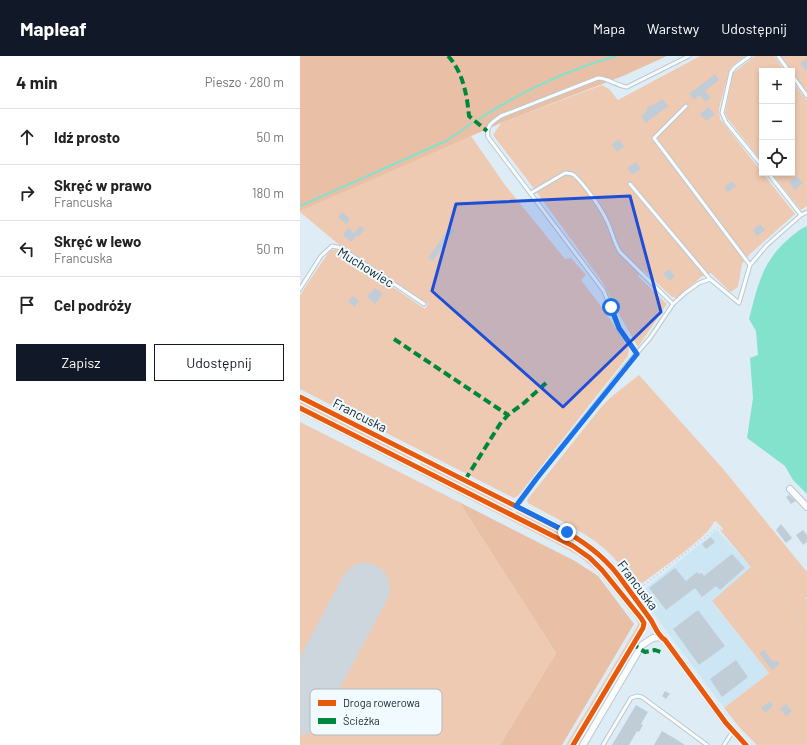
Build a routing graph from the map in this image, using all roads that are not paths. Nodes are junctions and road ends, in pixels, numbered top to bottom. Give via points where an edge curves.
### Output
1 (689, 56) edge
2 (750, 56) edge
3 (778, 56) edge
4 (787, 68) edge
5 (795, 80) edge
6 (807, 96) edge
7 (686, 106) dead end
8 (759, 162) edge
9 (770, 176) edge
10 (630, 184) dead end
11 (531, 194) junction
12 (807, 212) edge
13 (801, 215) junction
14 (750, 265) junction
15 (710, 279) junction
16 (300, 289) edge
17 (424, 304) dead end
18 (673, 304) junction
19 (637, 354) junction
20 (300, 397) edge
21 (790, 489) dead end
22 (516, 506) junction
23 (807, 507) edge
24 (661, 637) junction
25 (733, 731) junction
26 (583, 745) edge
27 (603, 745) edge
28 (707, 745) edge
29 (724, 745) edge
30 (746, 745) edge

1 - 11 lane via 627,87 605,78 598,78 492,121 488,127 488,137
2 - 8 lane via 731,72 722,113 726,122
3 - 4 lane
5 - 6 lane
7 - 14 lane via 654,138
9 - 13 lane
10 - 15 lane
11 - 18 lane via 566,173 574,175 607,220 620,252
11 - 19 lane via 604,291 619,328
12 - 13 lane
13 - 14 lane via 767,245
14 - 15 lane via 739,303
15 - 18 lane via 699,283
16 - 17 lane, Muchowiec via 321,256 332,246 341,248
18 - 19 lane
19 - 22 lane
20 - 22 street, Francuska
21 - 23 street
22 - 24 street, Francuska via 567,532 586,544 611,566
24 - 25 street, Francuska
24 - 26 street via 653,638 642,645
25 - 29 lane
25 - 30 street, Francuska
27 - 28 lane via 631,698 637,696 642,697

